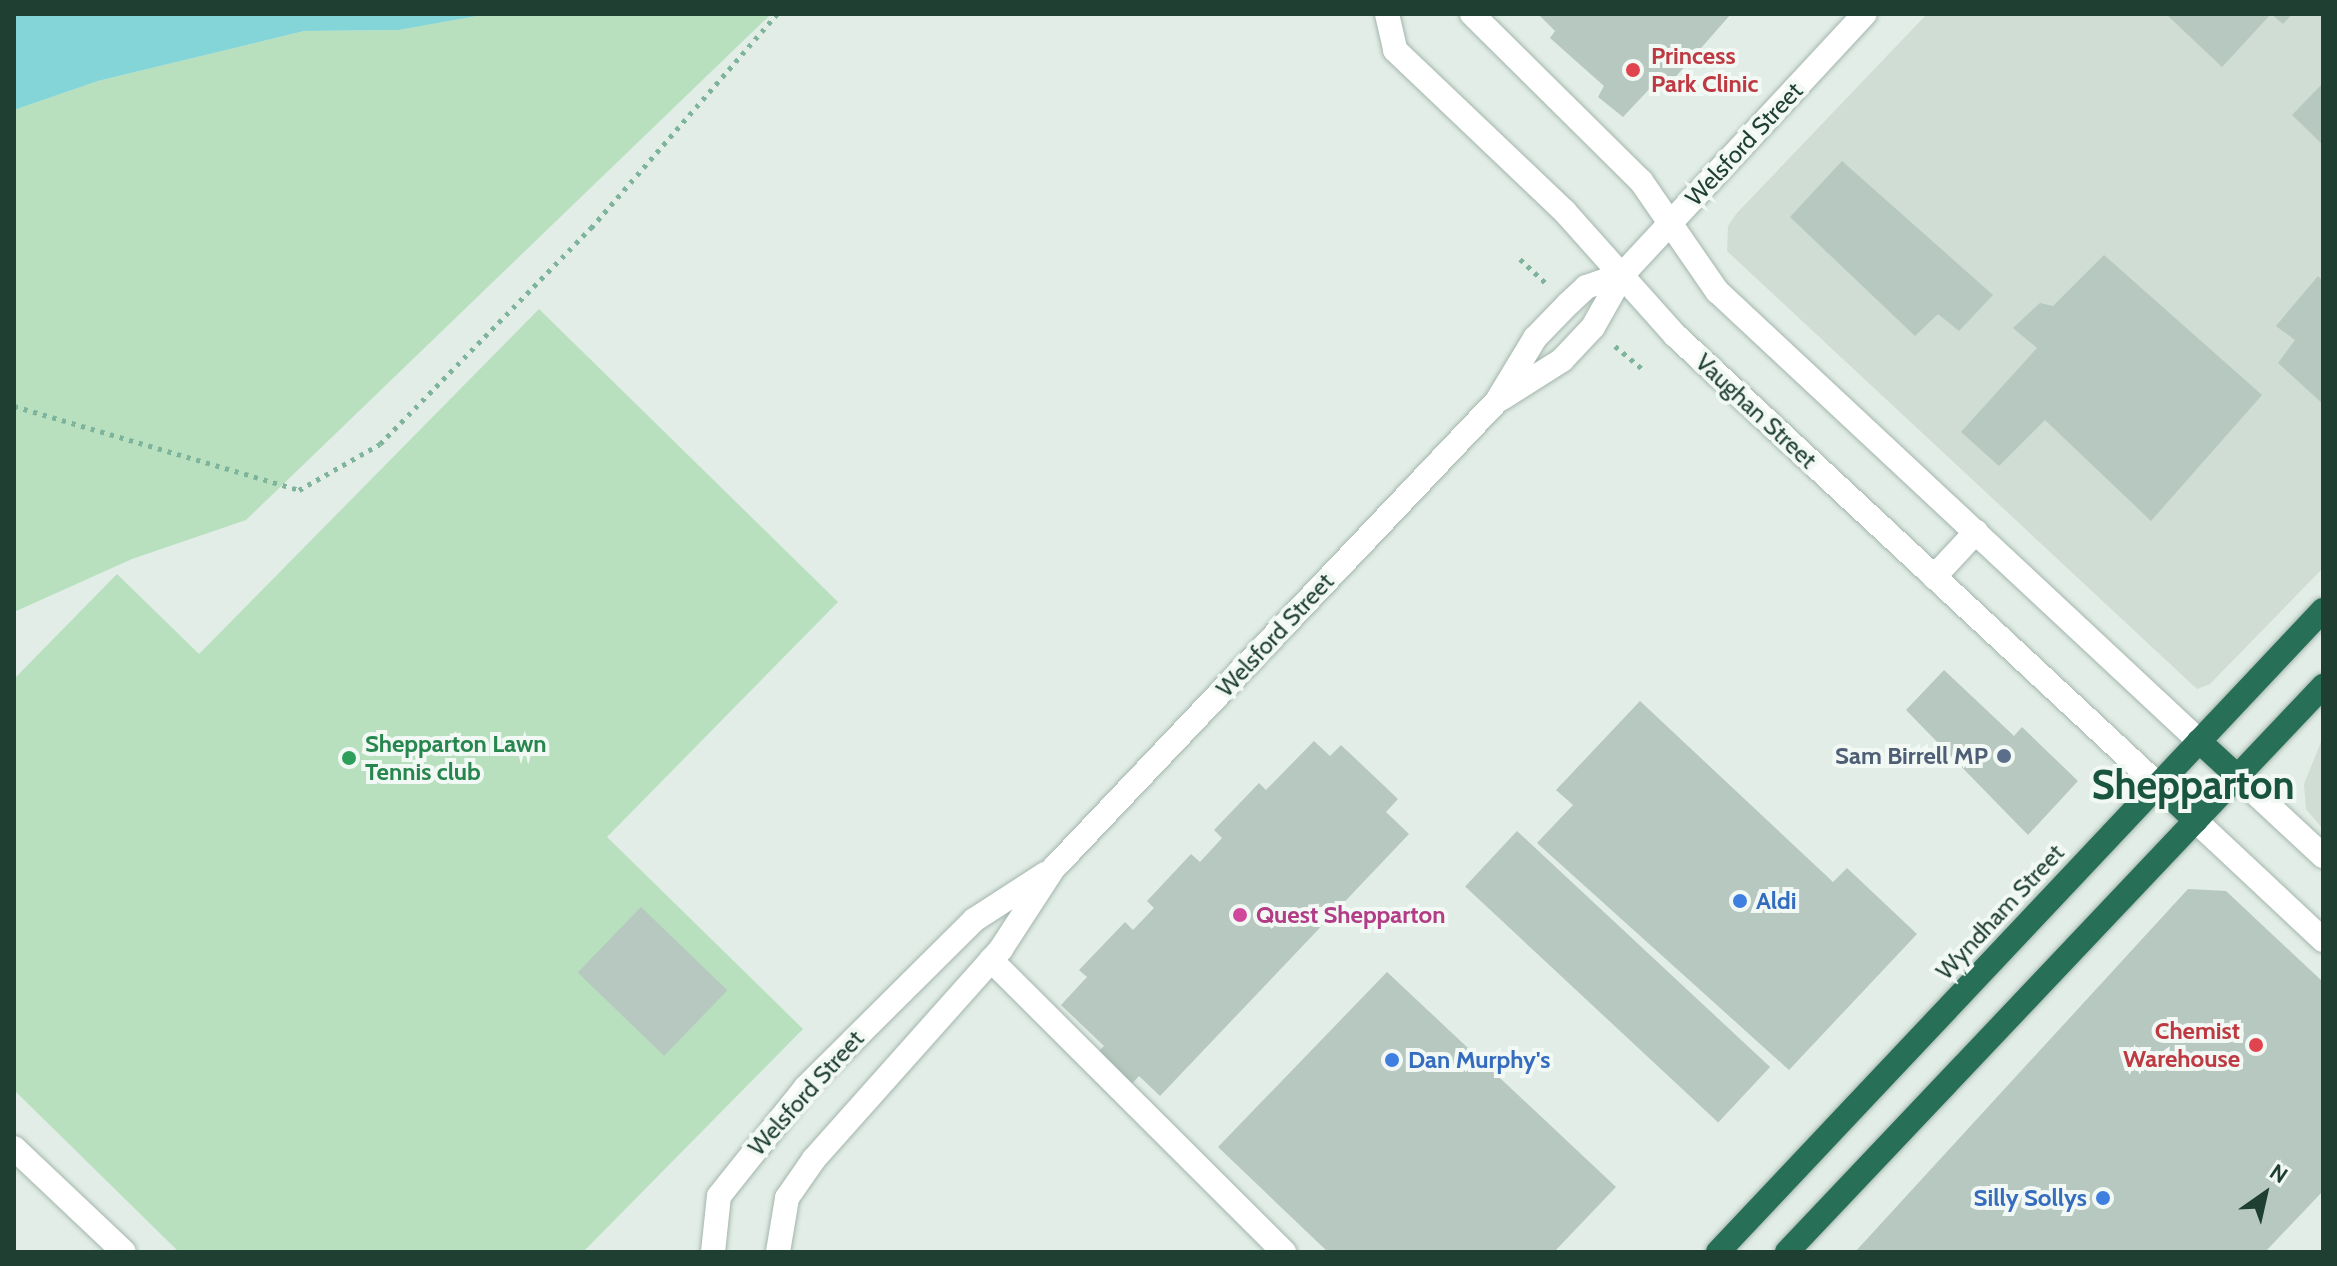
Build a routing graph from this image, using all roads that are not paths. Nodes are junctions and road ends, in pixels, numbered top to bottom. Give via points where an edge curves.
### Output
1 (1387, 14) edge
2 (1472, 14) edge
3 (1865, 14) edge
4 (1670, 223) junction
5 (1623, 274) junction
6 (1497, 401) junction
7 (1976, 532) junction
8 (1934, 577) junction
9 (2323, 610) edge
10 (2323, 686) edge
11 (2199, 741) junction
12 (2238, 777) junction
13 (2158, 785) junction
14 (2196, 821) junction
15 (2323, 856) edge
16 (1053, 869) junction
17 (2323, 940) edge
18 (991, 960) junction
19 (14, 1148) edge
20 (124, 1252) edge
21 (713, 1252) edge
22 (778, 1252) edge
23 (1284, 1252) edge
24 (1718, 1252) edge
25 (1787, 1252) edge

1 - 5 street, Vaughan Street via 1395,50
2 - 4 street via 1641,181
3 - 4 street, Welsford Street
4 - 5 street, Welsford Street
4 - 7 street via 1717,291
5 - 6 street, Welsford Street via 1609,310 1562,360
5 - 6 street, Welsford Street via 1586,287 1568,304 1535,338
5 - 8 street, Vaughan Street via 1676,336
6 - 16 street, Welsford Street
7 - 8 street
7 - 11 street
8 - 13 street, Vaughan Street
9 - 11 highway, Wyndham Street
10 - 12 highway
11 - 12 highway
11 - 13 highway, Wyndham Street
12 - 14 highway
12 - 15 street
13 - 14 highway
13 - 24 highway, Wyndham Street
14 - 17 street
14 - 25 highway
16 - 18 street, Welsford Street
16 - 21 street, Welsford Street via 974,920 806,1087 719,1196
18 - 22 street, Welsford Street via 814,1159 787,1198
18 - 23 street
19 - 20 street

